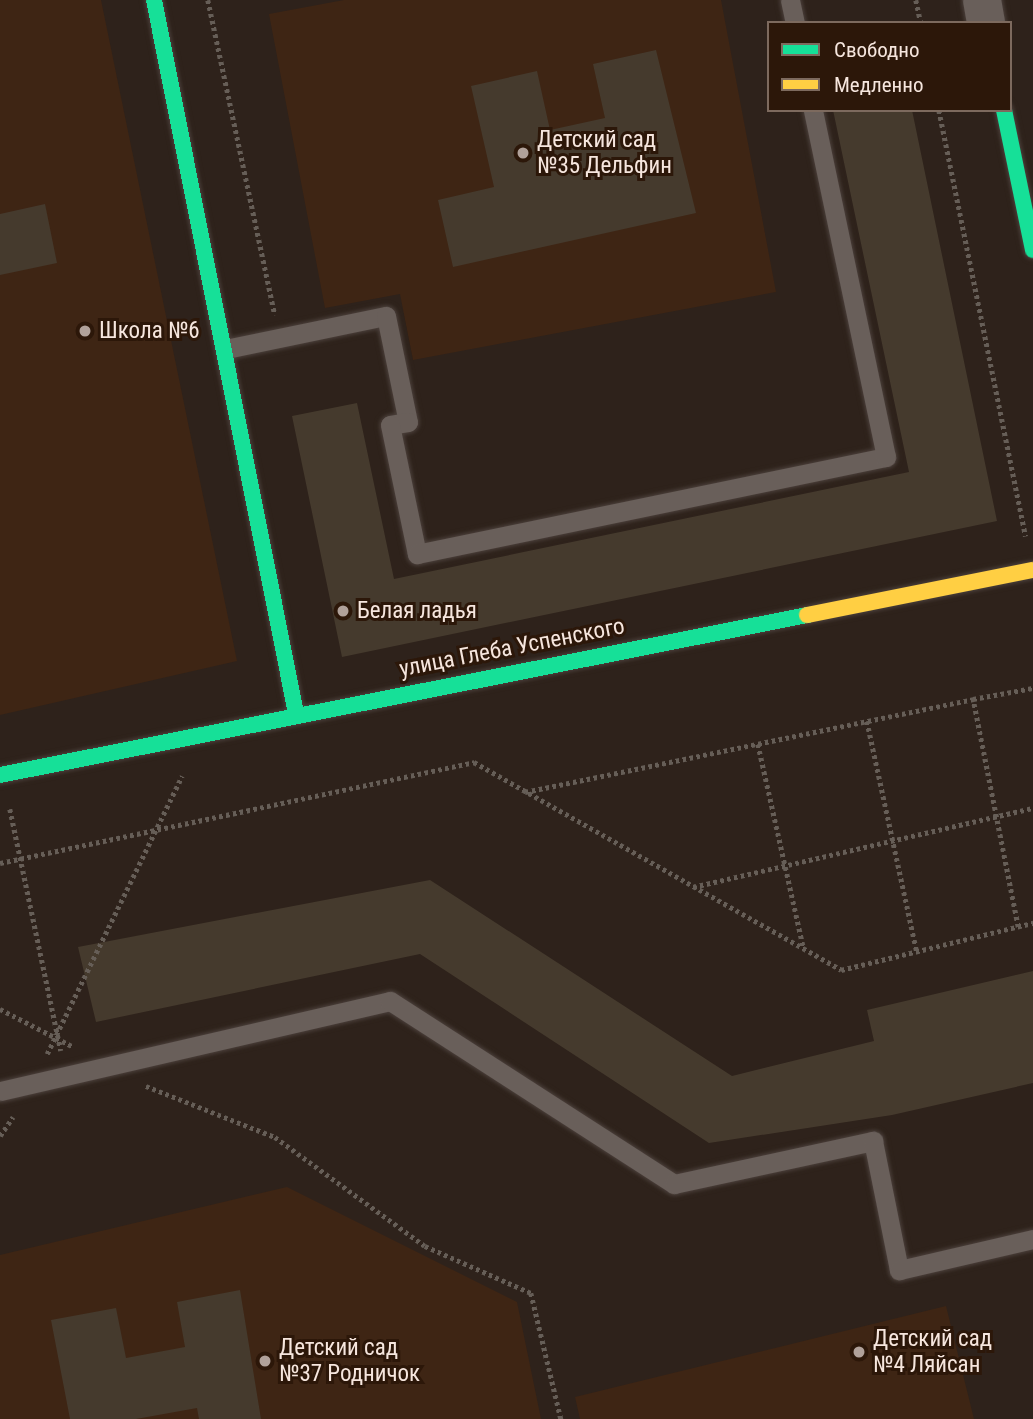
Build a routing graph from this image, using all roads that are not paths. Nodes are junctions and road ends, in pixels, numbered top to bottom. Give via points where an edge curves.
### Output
1 (153, 0) edge
2 (790, 0) edge
3 (982, 0) edge
4 (795, 21) edge
5 (986, 21) edge
6 (813, 112) edge
7 (1004, 112) edge
8 (1033, 250) edge
9 (226, 349) junction
10 (1033, 570) edge
11 (296, 713) junction
12 (1, 774) edge
13 (0, 1091) edge
14 (1033, 1239) edge

1 - 9 street
2 - 4 lane
3 - 5 street
6 - 9 lane via 886,457 417,554 390,425 408,422 386,316
7 - 8 street
9 - 11 street
10 - 11 street, улица Глеба Успенского
11 - 12 street, улица Глеба Успенского
13 - 14 lane via 390,1001 674,1184 873,1142 900,1270

